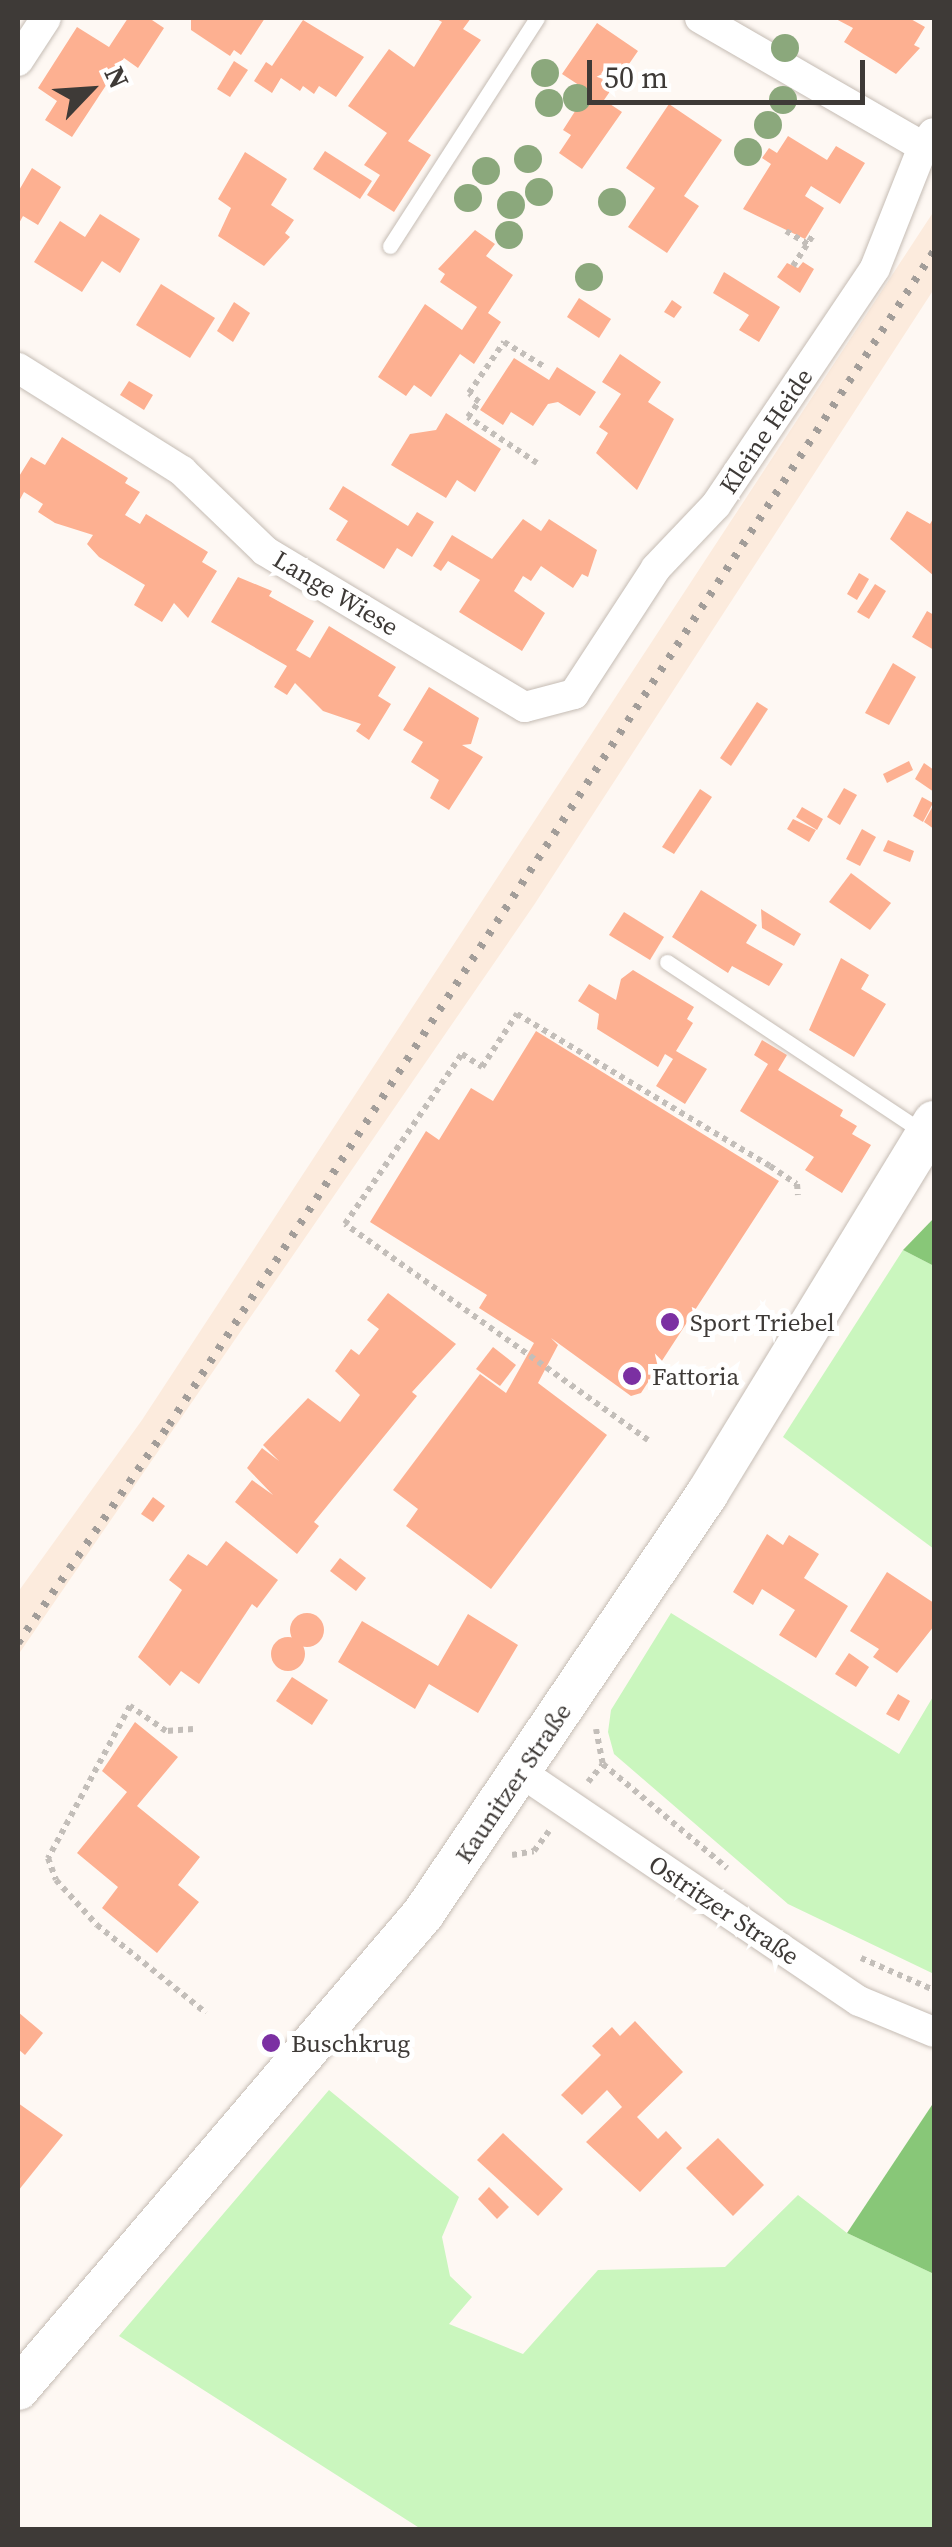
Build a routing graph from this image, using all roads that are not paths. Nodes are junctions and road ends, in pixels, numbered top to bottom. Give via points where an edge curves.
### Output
1 (44, 18) edge
2 (537, 18) edge
3 (700, 18) edge
4 (18, 62) edge
5 (929, 139) edge
6 (390, 246) dead end
7 (18, 368) edge
8 (574, 694) joint
9 (668, 962) dead end
10 (931, 1128) edge
11 (522, 1773) junction
12 (934, 2032) edge
13 (18, 2389) edge

1 - 4 street
2 - 6 lane
3 - 5 street
5 - 8 street, Kleine Heide via 875,268 716,505 656,568
7 - 8 street, Lange Wiese via 182,470 265,551 524,707
9 - 10 lane
10 - 11 street, Kaunitzer Straße via 706,1494
11 - 12 street, Ostritzer Straße via 860,2000
11 - 13 street, Kaunitzer Straße via 423,1914

